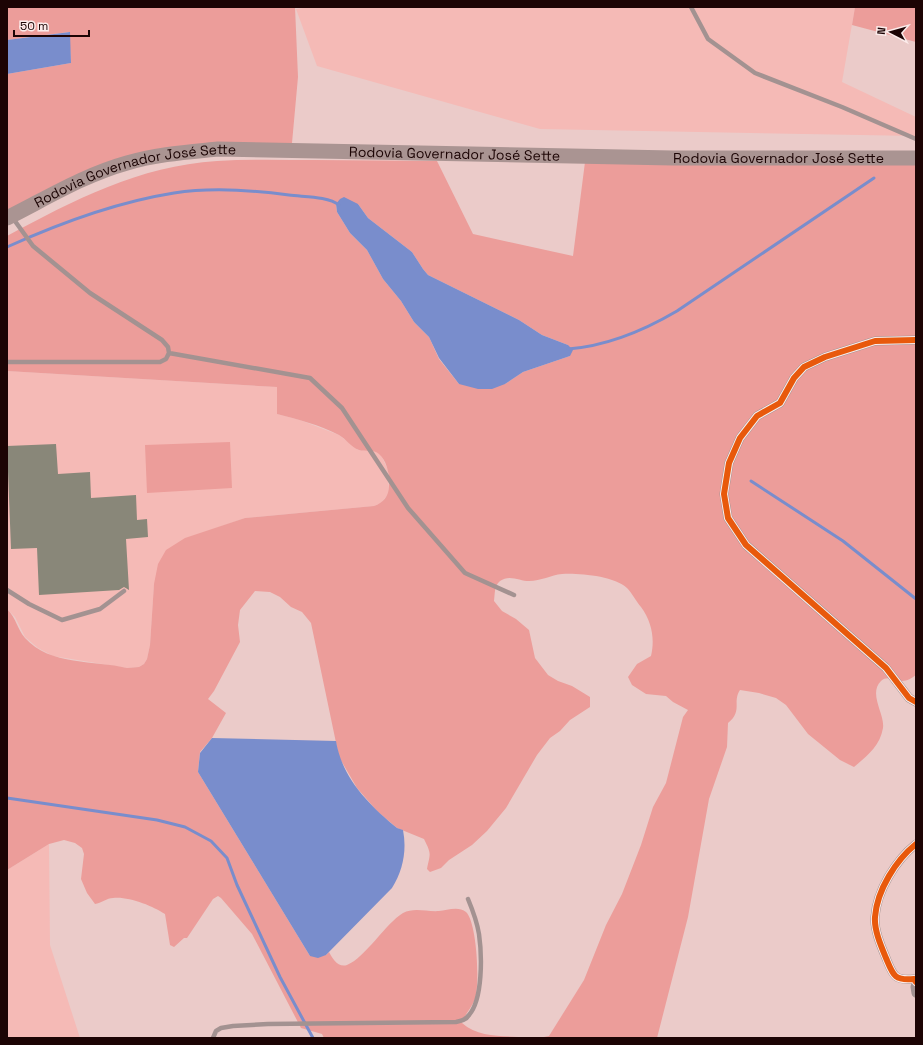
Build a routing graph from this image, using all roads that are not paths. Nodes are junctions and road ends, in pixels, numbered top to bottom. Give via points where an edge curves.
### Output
1 (691, 7) edge
2 (916, 139) edge
3 (916, 158) edge
4 (8, 215) edge
5 (916, 340) edge
6 (169, 353) junction
7 (7, 362) edge
8 (7, 590) edge
9 (124, 591) dead end
10 (514, 595) dead end
11 (916, 702) edge
12 (916, 844) edge
13 (468, 899) dead end
14 (916, 983) edge
15 (916, 993) edge
16 (213, 1038) edge

1 - 2 lane via 708,39 755,74
3 - 4 main road, Rodovia Governador José Sette via 673,158 218,149 172,153 128,163 89,177
4 - 6 lane via 30,242 90,293 162,340
5 - 11 street via 875,341 825,357 804,368 794,378 780,403 757,416 740,438 729,463 724,494 728,518 746,545 886,668 909,698
6 - 7 lane via 166,359 160,362
6 - 10 lane via 310,378 342,408 408,508 465,573
8 - 9 lane via 62,620 100,609
12 - 14 street via 898,862 881,891 875,918 880,944 893,974 902,980 914,979
13 - 16 lane via 479,935 480,968 478,995 464,1020 221,1028 216,1031
14 - 15 street

